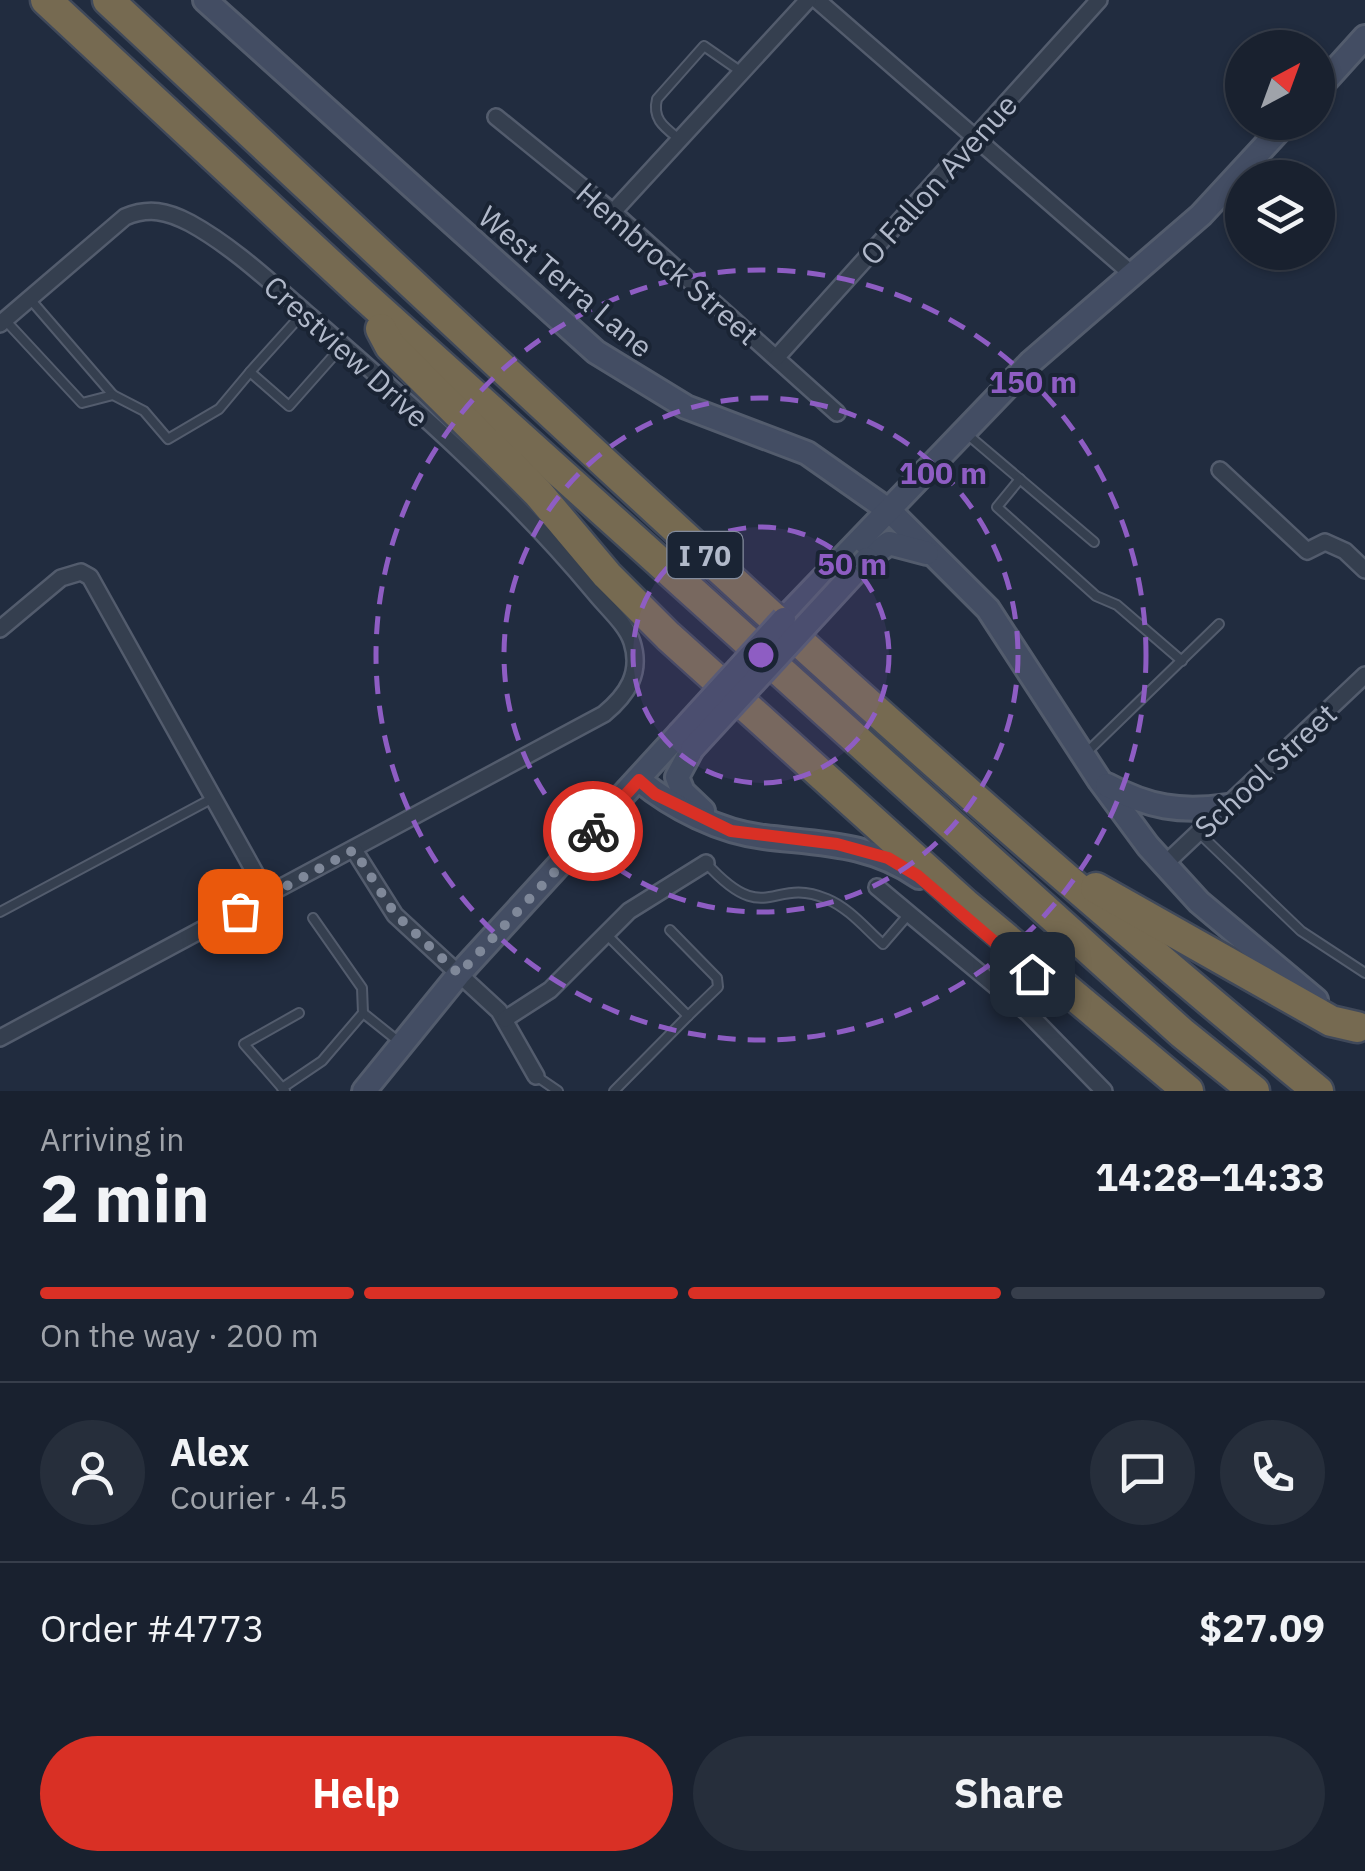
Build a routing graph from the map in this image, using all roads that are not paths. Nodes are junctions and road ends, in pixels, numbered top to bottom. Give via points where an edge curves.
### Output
1 (46, 0) edge
2 (108, 0) edge
3 (205, 0) edge
4 (808, 0) edge
5 (817, 0) edge
6 (1099, 0) edge
7 (1365, 37) edge
8 (741, 71) junction
9 (1335, 71) edge
10 (496, 116) dead end
11 (976, 138) junction
12 (679, 140) junction
13 (1271, 140) edge
14 (613, 212) junction
15 (1132, 276) junction
16 (362, 293) junction
17 (30, 299) junction
18 (304, 312) junction
19 (3, 322) edge
20 (343, 344) junction
21 (776, 358) junction
22 (250, 372) junction
23 (112, 394) junction
24 (837, 413) dead end
25 (964, 432) junction
26 (1220, 470) dead end
27 (1020, 479) junction
28 (891, 512) junction
29 (1094, 542) dead end
30 (859, 552) junction
31 (939, 558) junction
32 (1365, 570) edge
33 (1219, 624) dead end
34 (0, 629) edge
35 (1182, 661) junction
36 (1365, 675) edge
37 (686, 742) junction
38 (1084, 755) junction
39 (639, 780) junction
40 (1100, 781) junction
41 (214, 797) junction
42 (1227, 806) junction
43 (731, 831) junction
44 (1198, 833) junction
45 (1028, 849) junction
46 (354, 850) junction
47 (706, 863) joint
48 (1164, 864) junction
49 (877, 888) dead end
50 (268, 896) junction
51 (0, 912) edge
52 (909, 914) junction
53 (313, 918) dead end
54 (670, 930) dead end
55 (606, 934) junction
56 (1365, 973) edge
57 (459, 974) junction
58 (299, 1013) dead end
59 (362, 1013) junction
60 (688, 1016) junction
61 (505, 1019) junction
62 (1361, 1030) edge
63 (0, 1038) edge
64 (401, 1044) junction
65 (536, 1076) joint
66 (284, 1089) edge
67 (364, 1091) edge
68 (558, 1091) edge
69 (614, 1091) edge
70 (1104, 1091) edge
71 (1167, 1091) edge
72 (1188, 1091) edge
73 (1254, 1091) edge
74 (1318, 1091) edge

1 - 16 highway, I 70
2 - 45 highway, I 70
3 - 28 street, West Terra Lane via 596,352 686,407 807,452
4 - 8 street
5 - 11 street
6 - 11 street, O Fallon Avenue
7 - 9 street
8 - 12 street
8 - 12 lane via 704,46 654,110
10 - 14 street, Hembrock Street
11 - 15 street
11 - 21 street, O Fallon Avenue
12 - 14 street
13 - 15 street via 1202,215
14 - 21 street, Hembrock Street
15 - 25 street via 1032,362
16 - 72 highway via 390,346 668,636 940,882
16 - 73 highway, I 70
17 - 18 street, Crestview Drive via 125,217 143,210 192,224
17 - 19 street, Crestview Drive
17 - 23 lane
18 - 20 street, Crestview Drive
18 - 22 lane
19 - 23 lane via 82,403
20 - 22 lane via 289,406
20 - 46 street, Crestview Drive via 584,579 630,636 635,669 622,699 604,714
21 - 24 street, Hembrock Street
22 - 23 lane via 219,409 168,439 144,410
25 - 27 lane
25 - 28 street
26 - 32 street via 1306,551 1325,542
27 - 29 lane
27 - 35 lane via 996,508
28 - 30 street
28 - 31 street, West Terra Lane
30 - 31 street via 898,542
30 - 37 street, bridge
31 - 38 street, West Terra Lane via 988,609
33 - 35 lane
34 - 41 street via 61,578 81,572 90,577
35 - 38 lane
36 - 42 street, School Street
37 - 39 street
37 - 43 street via 677,777 683,792
38 - 40 street, West Terra Lane
39 - 43 street
39 - 57 street
40 - 42 street via 1157,808
40 - 48 street, West Terra Lane
41 - 50 street
41 - 51 lane
42 - 44 street, School Street
43 - 71 street via 868,850 897,862
44 - 48 street, School Street
44 - 56 lane via 1301,931
45 - 62 highway via 1331,1021
45 - 74 highway, I 70
46 - 50 street
46 - 57 street via 395,914
47 - 52 lane via 740,896 829,899 883,944
47 - 55 street via 629,911
48 - 62 street, West Terra Lane via 1287,977
49 - 52 street
50 - 63 street
52 - 70 street via 1028,1013
53 - 59 lane via 362,988
54 - 60 lane via 717,978 718,987
55 - 60 lane
55 - 61 street via 550,990
57 - 61 street
57 - 64 street
58 - 66 lane via 244,1044
59 - 64 lane
59 - 66 lane via 322,1061
60 - 69 lane
61 - 65 street
64 - 67 street
65 - 68 lane

